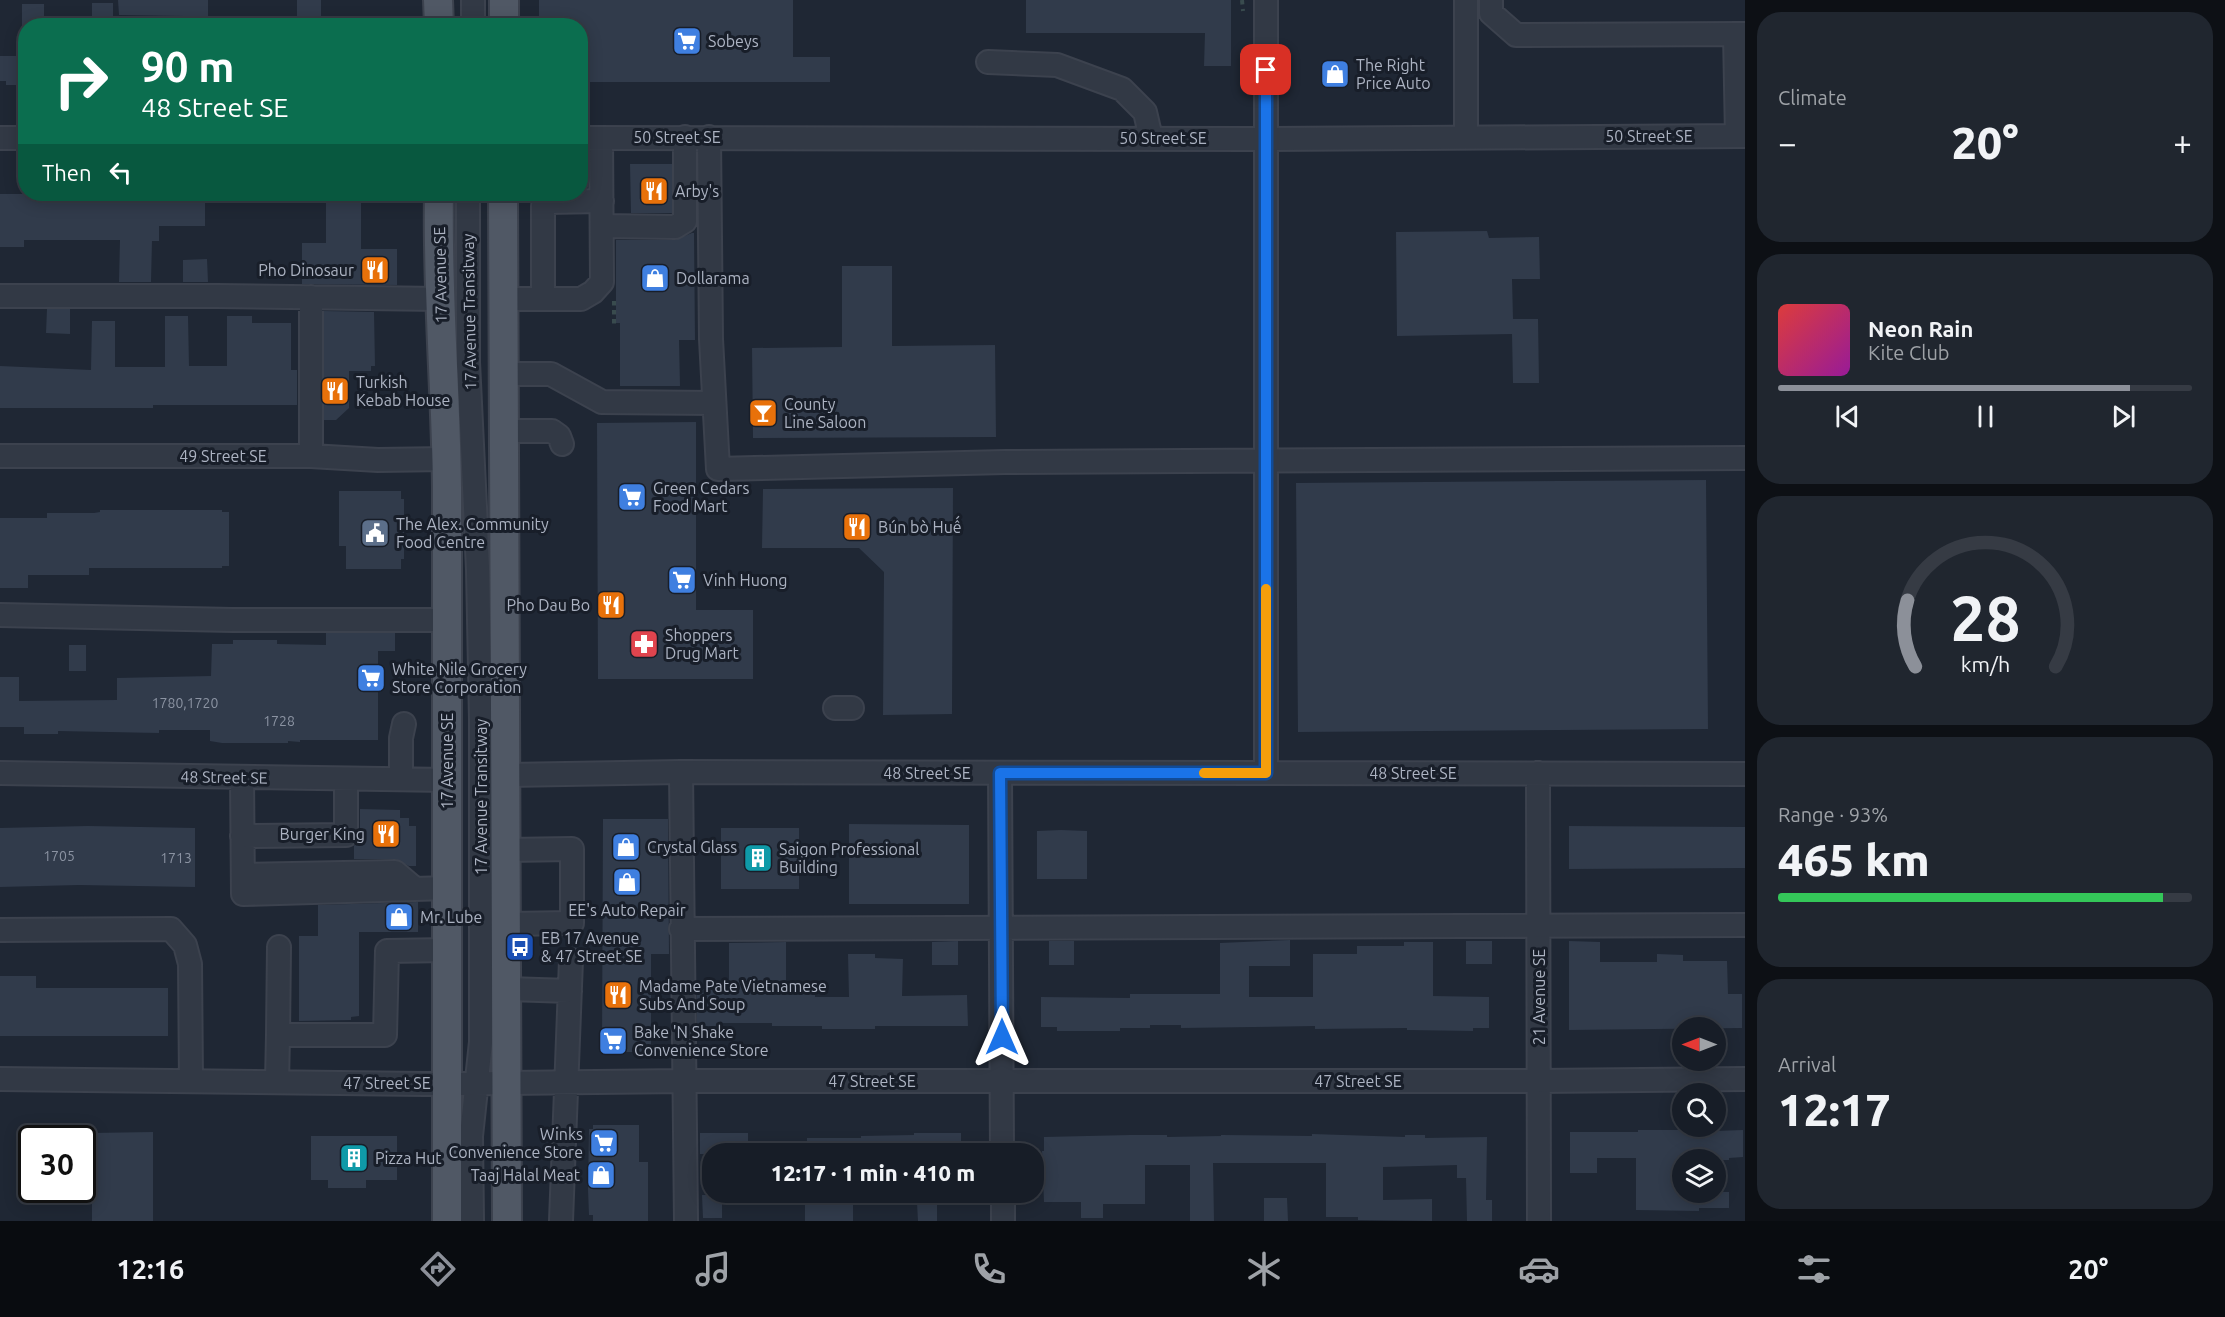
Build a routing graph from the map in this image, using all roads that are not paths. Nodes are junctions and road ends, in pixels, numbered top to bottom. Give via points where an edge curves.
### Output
1 (438, 0) edge
2 (473, 0) edge
3 (504, 0) edge
4 (1266, 0) edge
5 (1466, 0) edge
6 (1491, 0) edge
7 (439, 18) edge
8 (473, 18) edge
9 (504, 18) edge
10 (1740, 34) edge
11 (988, 62) dead end
12 (1741, 136) edge
13 (685, 137) junction
14 (709, 137) junction
15 (1466, 137) junction
16 (0, 138) edge
17 (18, 138) edge
18 (591, 138) edge
19 (1151, 138) junction
20 (1266, 139) junction
21 (439, 201) edge
22 (468, 201) edge
23 (502, 201) edge
24 (602, 201) junction
25 (602, 226) junction
26 (0, 296) edge
27 (311, 297) junction
28 (440, 299) junction
29 (503, 299) junction
30 (543, 299) junction
31 (503, 375) junction
32 (713, 403) junction
33 (502, 431) junction
34 (562, 444) dead end
35 (0, 456) edge
36 (311, 456) junction
37 (1745, 458) edge
38 (447, 459) junction
39 (1266, 460) junction
40 (0, 615) edge
41 (448, 620) junction
42 (404, 724) dead end
43 (681, 772) junction
44 (0, 773) edge
45 (1000, 773) junction
46 (1266, 773) junction
47 (1538, 774) junction
48 (1745, 774) edge
49 (505, 775) junction
50 (242, 777) junction
51 (346, 779) junction
52 (401, 779) junction
53 (447, 780) junction
54 (242, 836) junction
55 (506, 850) junction
56 (448, 888) junction
57 (507, 924) junction
58 (1745, 925) edge
59 (1539, 926) junction
60 (1001, 928) junction
61 (681, 929) junction
62 (0, 930) edge
63 (279, 947) dead end
64 (448, 950) junction
65 (571, 960) dead end
66 (507, 989) junction
67 (570, 991) junction
68 (278, 1035) junction
69 (0, 1079) edge
70 (1745, 1079) edge
71 (191, 1081) junction
72 (684, 1081) junction
73 (1002, 1081) junction
74 (1539, 1081) junction
75 (277, 1082) junction
76 (507, 1082) junction
77 (566, 1082) junction
78 (447, 1083) junction
79 (477, 1083) junction
80 (1002, 1143) edge
81 (1003, 1203) edge
82 (447, 1221) edge
83 (472, 1221) edge
84 (507, 1221) edge
85 (561, 1221) edge
86 (686, 1221) edge
87 (1003, 1221) edge
88 (1539, 1221) edge

1 - 7 main road
2 - 8 street
3 - 9 main road
4 - 20 street
5 - 15 street
6 - 10 street via 1491,13 1516,35
10 - 12 street
11 - 19 street via 1057,65 1122,89 1145,112
12 - 15 street, 50 Street SE
13 - 14 street, 50 Street SE
13 - 18 street, 50 Street SE
13 - 25 street via 685,221 675,227
14 - 19 street, 50 Street SE
14 - 32 street
15 - 20 street, 50 Street SE
16 - 17 street
18 - 24 street
19 - 20 street, 50 Street SE
20 - 39 street
21 - 28 main road, 17 Avenue SE
22 - 79 street, 17 Avenue Transitway via 468,362 481,720 481,1042
23 - 29 main road
24 - 25 street
24 - 30 street via 547,202 543,206
25 - 30 street via 602,282 581,299
26 - 27 street
27 - 28 street
27 - 36 street
28 - 38 main road, 17 Avenue SE
29 - 30 street
29 - 31 main road
31 - 32 street via 551,375 602,402
31 - 33 main road
32 - 39 street via 718,469
33 - 34 street via 552,431
33 - 49 main road
35 - 36 street, 49 Street SE
36 - 38 street, 49 Street SE
37 - 39 street
38 - 41 main road, 17 Avenue SE
39 - 46 street
40 - 41 street
41 - 53 main road, 17 Avenue SE
42 - 52 street
43 - 45 street, 48 Street SE
43 - 49 street, 48 Street SE
43 - 61 street
44 - 50 street, 48 Street SE
45 - 46 street, 48 Street SE
45 - 60 street
46 - 47 street, 48 Street SE
47 - 48 street, 48 Street SE
47 - 59 street, 21 Avenue SE
49 - 55 main road
50 - 51 street, 48 Street SE
50 - 54 street
51 - 52 street, 48 Street SE
51 - 54 street via 346,835
52 - 53 street, 48 Street SE
53 - 56 main road, 17 Avenue SE
54 - 56 street via 243,894
55 - 57 main road
55 - 57 street via 572,849 572,923
56 - 64 main road, 17 Avenue SE
57 - 66 main road
58 - 59 street
59 - 60 street
59 - 74 street, 21 Avenue SE
60 - 61 street
60 - 73 street
61 - 72 street
62 - 71 street via 171,929 185,945 190,964
63 - 68 street
64 - 68 street via 387,951 385,1035
64 - 78 main road, 17 Avenue SE
65 - 67 street
66 - 67 street
66 - 76 main road
67 - 77 street
68 - 75 street
69 - 71 street, 47 Street SE
70 - 74 street, 47 Street SE
71 - 75 street, 47 Street SE
72 - 73 street, 47 Street SE
72 - 77 street, 47 Street SE
72 - 86 street
73 - 74 street, 47 Street SE
73 - 80 street
74 - 88 street, 21 Avenue SE
75 - 78 street, 47 Street SE
76 - 77 street, 47 Street SE
76 - 79 street, 47 Street SE
76 - 84 main road
77 - 85 street
78 - 79 street, 47 Street SE
78 - 82 main road, 17 Avenue SE
79 - 83 street, 17 Avenue Transitway via 471,1136
81 - 87 street

